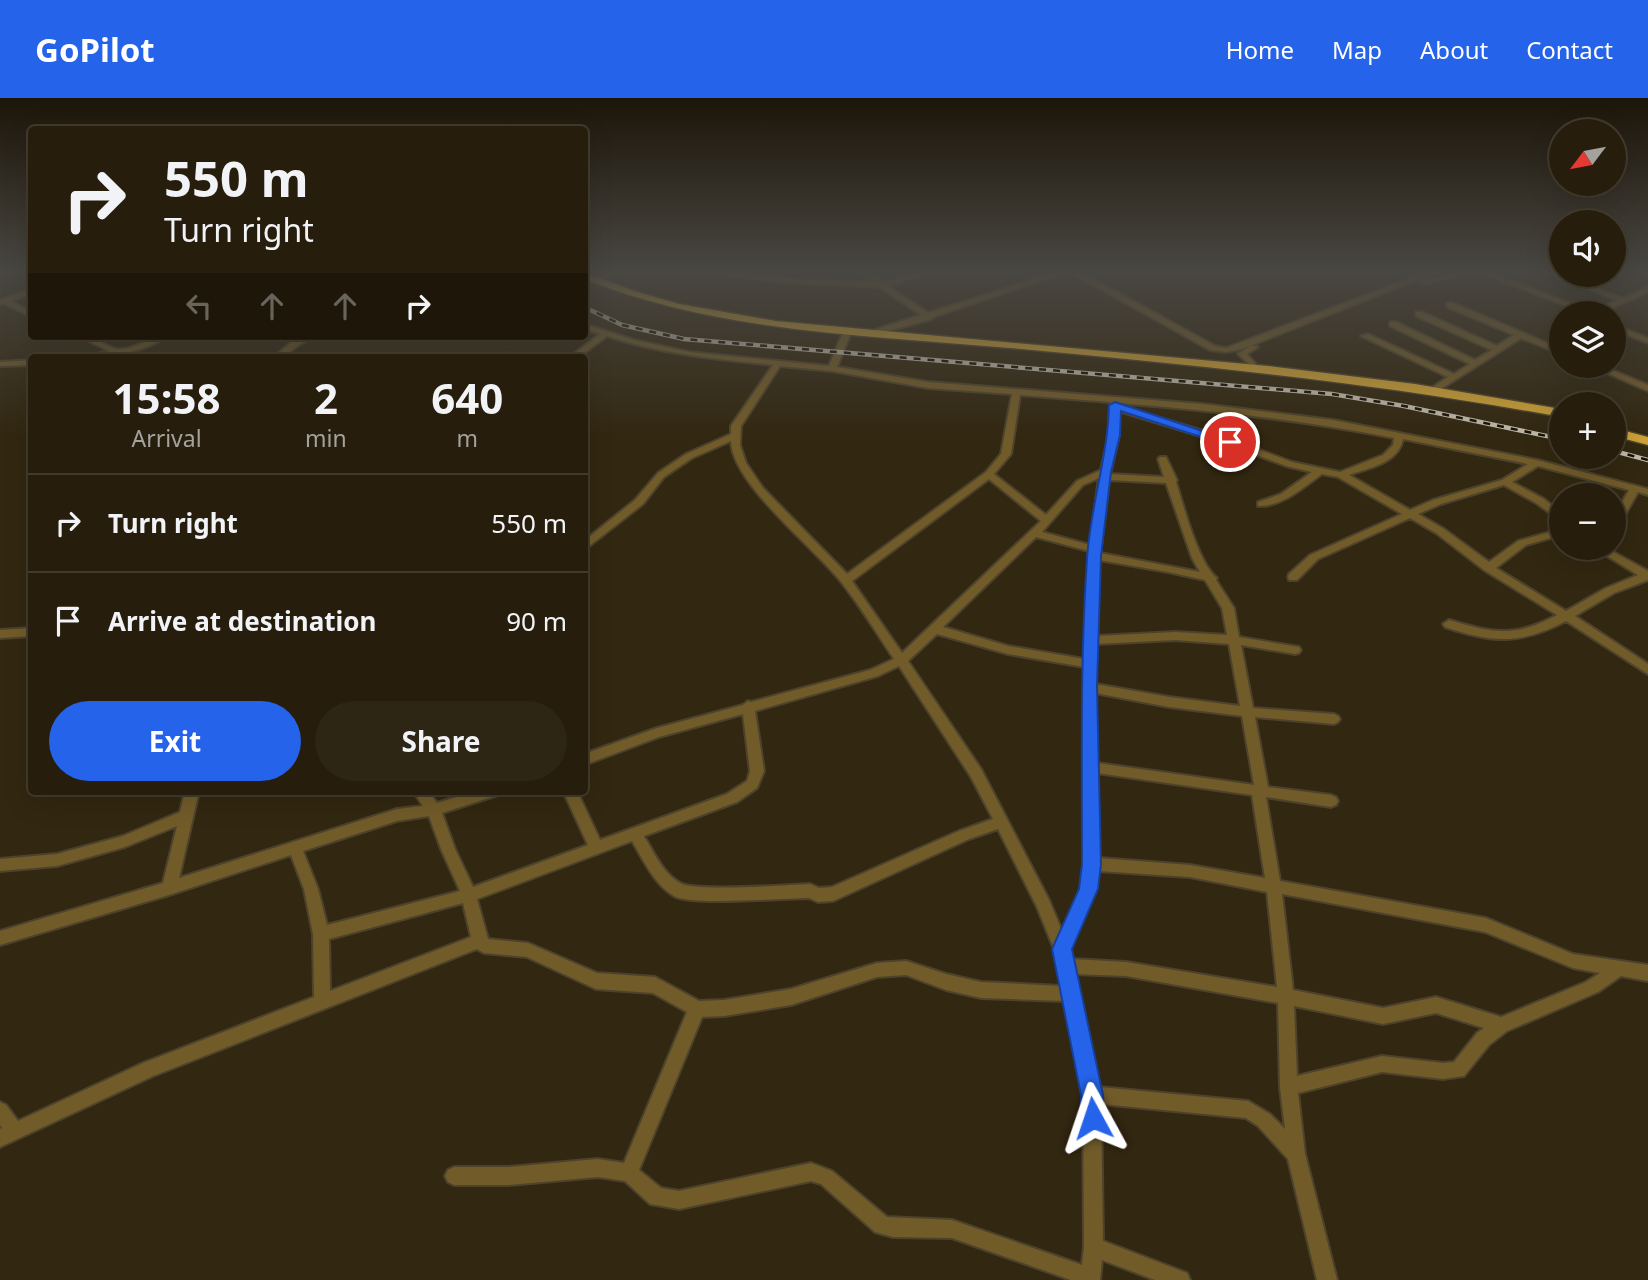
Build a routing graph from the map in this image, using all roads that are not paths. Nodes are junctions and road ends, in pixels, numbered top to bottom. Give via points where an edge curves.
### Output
1 (588, 327) edge
2 (787, 327) edge
3 (899, 327) edge
4 (1166, 327) edge
5 (1292, 327) edge
6 (1306, 327) edge
7 (1400, 327) edge
8 (1448, 327) edge
9 (1502, 327) edge
10 (1626, 330) edge
11 (606, 333) junction
12 (848, 333) junction
13 (883, 333) junction
14 (1520, 335) junction
15 (1365, 336) dead end
16 (1648, 338) edge
17 (92, 340) edge
18 (152, 340) edge
19 (302, 340) edge
20 (1549, 347) edge
21 (1231, 349) junction
22 (1497, 349) junction
23 (118, 352) junction
24 (107, 354) edge
25 (282, 354) edge
26 (578, 354) edge
27 (1242, 354) junction
28 (1215, 355) junction
29 (28, 362) edge
30 (1475, 363) junction
31 (0, 364) edge
32 (777, 365) junction
33 (832, 369) junction
34 (1256, 369) junction
35 (1452, 376) junction
36 (1624, 378) edge
37 (1648, 388) edge
38 (1436, 389) junction
39 (1016, 394) junction
40 (1113, 403) junction
41 (1549, 411) edge
42 (1549, 418) edge
43 (1626, 428) edge
44 (1648, 434) edge
45 (1626, 435) edge
46 (734, 436) junction
47 (1399, 436) junction
48 (1648, 441) edge
49 (1163, 459) dead end
50 (1537, 463) junction
51 (1321, 470) junction
52 (989, 474) junction
53 (1105, 475) junction
54 (1341, 475) junction
55 (1172, 480) junction
56 (1505, 482) junction
57 (1633, 490) junction
58 (1648, 492) edge
59 (1648, 499) edge
60 (1626, 503) edge
61 (1262, 504) dead end
62 (1549, 508) edge
63 (1411, 514) junction
64 (1048, 521) junction
65 (1037, 534) junction
66 (1549, 535) edge
67 (588, 544) edge
68 (1094, 553) junction
69 (1620, 560) edge
70 (1488, 568) junction
71 (1647, 575) edge
72 (1293, 577) dead end
73 (1212, 578) junction
74 (846, 580) junction
75 (1566, 615) junction
76 (1448, 624) dead end
77 (935, 629) junction
78 (28, 632) edge
79 (0, 634) edge
80 (1091, 640) junction
81 (1234, 640) junction
82 (1295, 650) dead end
83 (902, 660) junction
84 (1090, 664) junction
85 (1648, 670) edge
86 (1089, 687) junction
87 (748, 706) junction
88 (1249, 712) junction
89 (1334, 719) dead end
90 (588, 759) edge
91 (1090, 767) junction
92 (1260, 791) junction
93 (191, 795) edge
94 (423, 795) edge
95 (481, 795) edge
96 (572, 795) edge
97 (1331, 801) dead end
98 (434, 810) junction
99 (185, 816) junction
100 (1001, 822) junction
101 (635, 834) junction
102 (295, 848) junction
103 (597, 848) junction
104 (1092, 864) junction
105 (0, 865) edge
106 (1274, 887) junction
107 (169, 888) junction
108 (469, 895) junction
109 (321, 934) junction
110 (0, 938) edge
111 (480, 942) junction
112 (1065, 958) junction
113 (1617, 970) junction
114 (1648, 973) edge
115 (1072, 994) junction
116 (1286, 998) junction
117 (322, 1002) junction
118 (697, 1009) junction
119 (1501, 1025) junction
120 (1289, 1087) junction
121 (1092, 1095) junction
122 (0, 1111) edge
123 (8, 1135) edge
124 (1296, 1154) junction
125 (629, 1173) junction
126 (454, 1176) dead end
127 (1094, 1247) junction
128 (1090, 1279) edge
129 (1180, 1280) edge
130 (1327, 1280) edge

1 - 11 street
2 - 12 highway
3 - 13 street
4 - 28 street
5 - 21 street
6 - 27 street
7 - 30 street
8 - 22 street
9 - 14 street
10 - 16 street
11 - 26 street
11 - 32 street via 689,354
12 - 13 highway
12 - 33 street
12 - 42 highway via 1391,390
13 - 28 highway
14 - 20 street
14 - 22 street
15 - 35 street
17 - 23 street
18 - 23 street
19 - 25 street
21 - 27 street
21 - 28 street
22 - 30 street
23 - 24 street
27 - 28 street via 1233,358
27 - 34 street
28 - 34 highway
29 - 31 street
30 - 35 street
32 - 33 street
32 - 46 street
33 - 39 street
34 - 38 highway
35 - 38 street
36 - 37 street
38 - 41 highway
39 - 40 street
39 - 52 street via 1006,454
40 - 47 street via 1298,418
40 - 51 street via 1289,464
40 - 53 street via 1114,435
43 - 44 highway
45 - 48 highway
46 - 67 street via 689,456 661,475 639,502
46 - 74 street via 741,463 760,490
47 - 50 street
47 - 54 street via 1390,456
49 - 55 street
50 - 56 street
50 - 57 street
51 - 54 street
51 - 61 street
52 - 64 street
52 - 74 street
53 - 55 street
53 - 64 street via 1080,483
53 - 68 street
54 - 63 street
55 - 73 street via 1192,547
56 - 62 street
56 - 63 street
57 - 58 street
57 - 59 street
57 - 60 street
63 - 70 street
63 - 72 street via 1314,557
64 - 65 street
65 - 68 street
65 - 77 street
66 - 70 street via 1521,543
68 - 73 street
68 - 80 street
69 - 71 street
70 - 75 street
71 - 75 street
73 - 81 street via 1228,608
74 - 83 street
75 - 76 street via 1529,633 1510,636
75 - 85 street
77 - 83 street
77 - 84 street via 1008,650
78 - 79 street
80 - 81 street via 1175,636
80 - 84 street
81 - 82 street
81 - 88 street
83 - 87 street via 825,688
83 - 100 street via 976,773
84 - 86 street
86 - 88 street
86 - 91 street
87 - 90 street
87 - 101 street via 757,771 752,784 732,798
88 - 89 street
88 - 92 street
91 - 92 street
91 - 104 street
92 - 97 street
92 - 106 street
93 - 99 street
94 - 98 street
95 - 98 street
96 - 103 street
98 - 102 street via 397,815
98 - 108 street
99 - 105 street via 125,841 68,857
99 - 107 street
100 - 101 street via 833,894 818,895 810,891 680,892 663,879
100 - 112 street via 1044,905
101 - 103 street
102 - 107 street
102 - 109 street
103 - 108 street
104 - 106 street via 1190,872
104 - 112 street
106 - 113 street via 1486,925 1573,961
106 - 116 street
107 - 110 street
108 - 109 street
108 - 111 street
109 - 117 street
111 - 117 street
111 - 118 street via 494,948 528,950 596,981 655,985
112 - 115 street
112 - 116 street
113 - 114 street
113 - 119 street via 1592,987
115 - 118 street via 981,990 906,968 877,970 791,997
115 - 121 street
116 - 119 street via 1383,1016 1436,1005
116 - 120 street
117 - 123 street via 149,1069
118 - 125 street
119 - 120 street via 1458,1070 1382,1064
120 - 124 street
121 - 124 street via 1248,1110
121 - 127 street
122 - 123 street
124 - 130 street
125 - 126 street via 598,1168
125 - 128 street via 657,1197 679,1200 811,1172 836,1184 881,1225 952,1229
127 - 128 street
127 - 129 street

